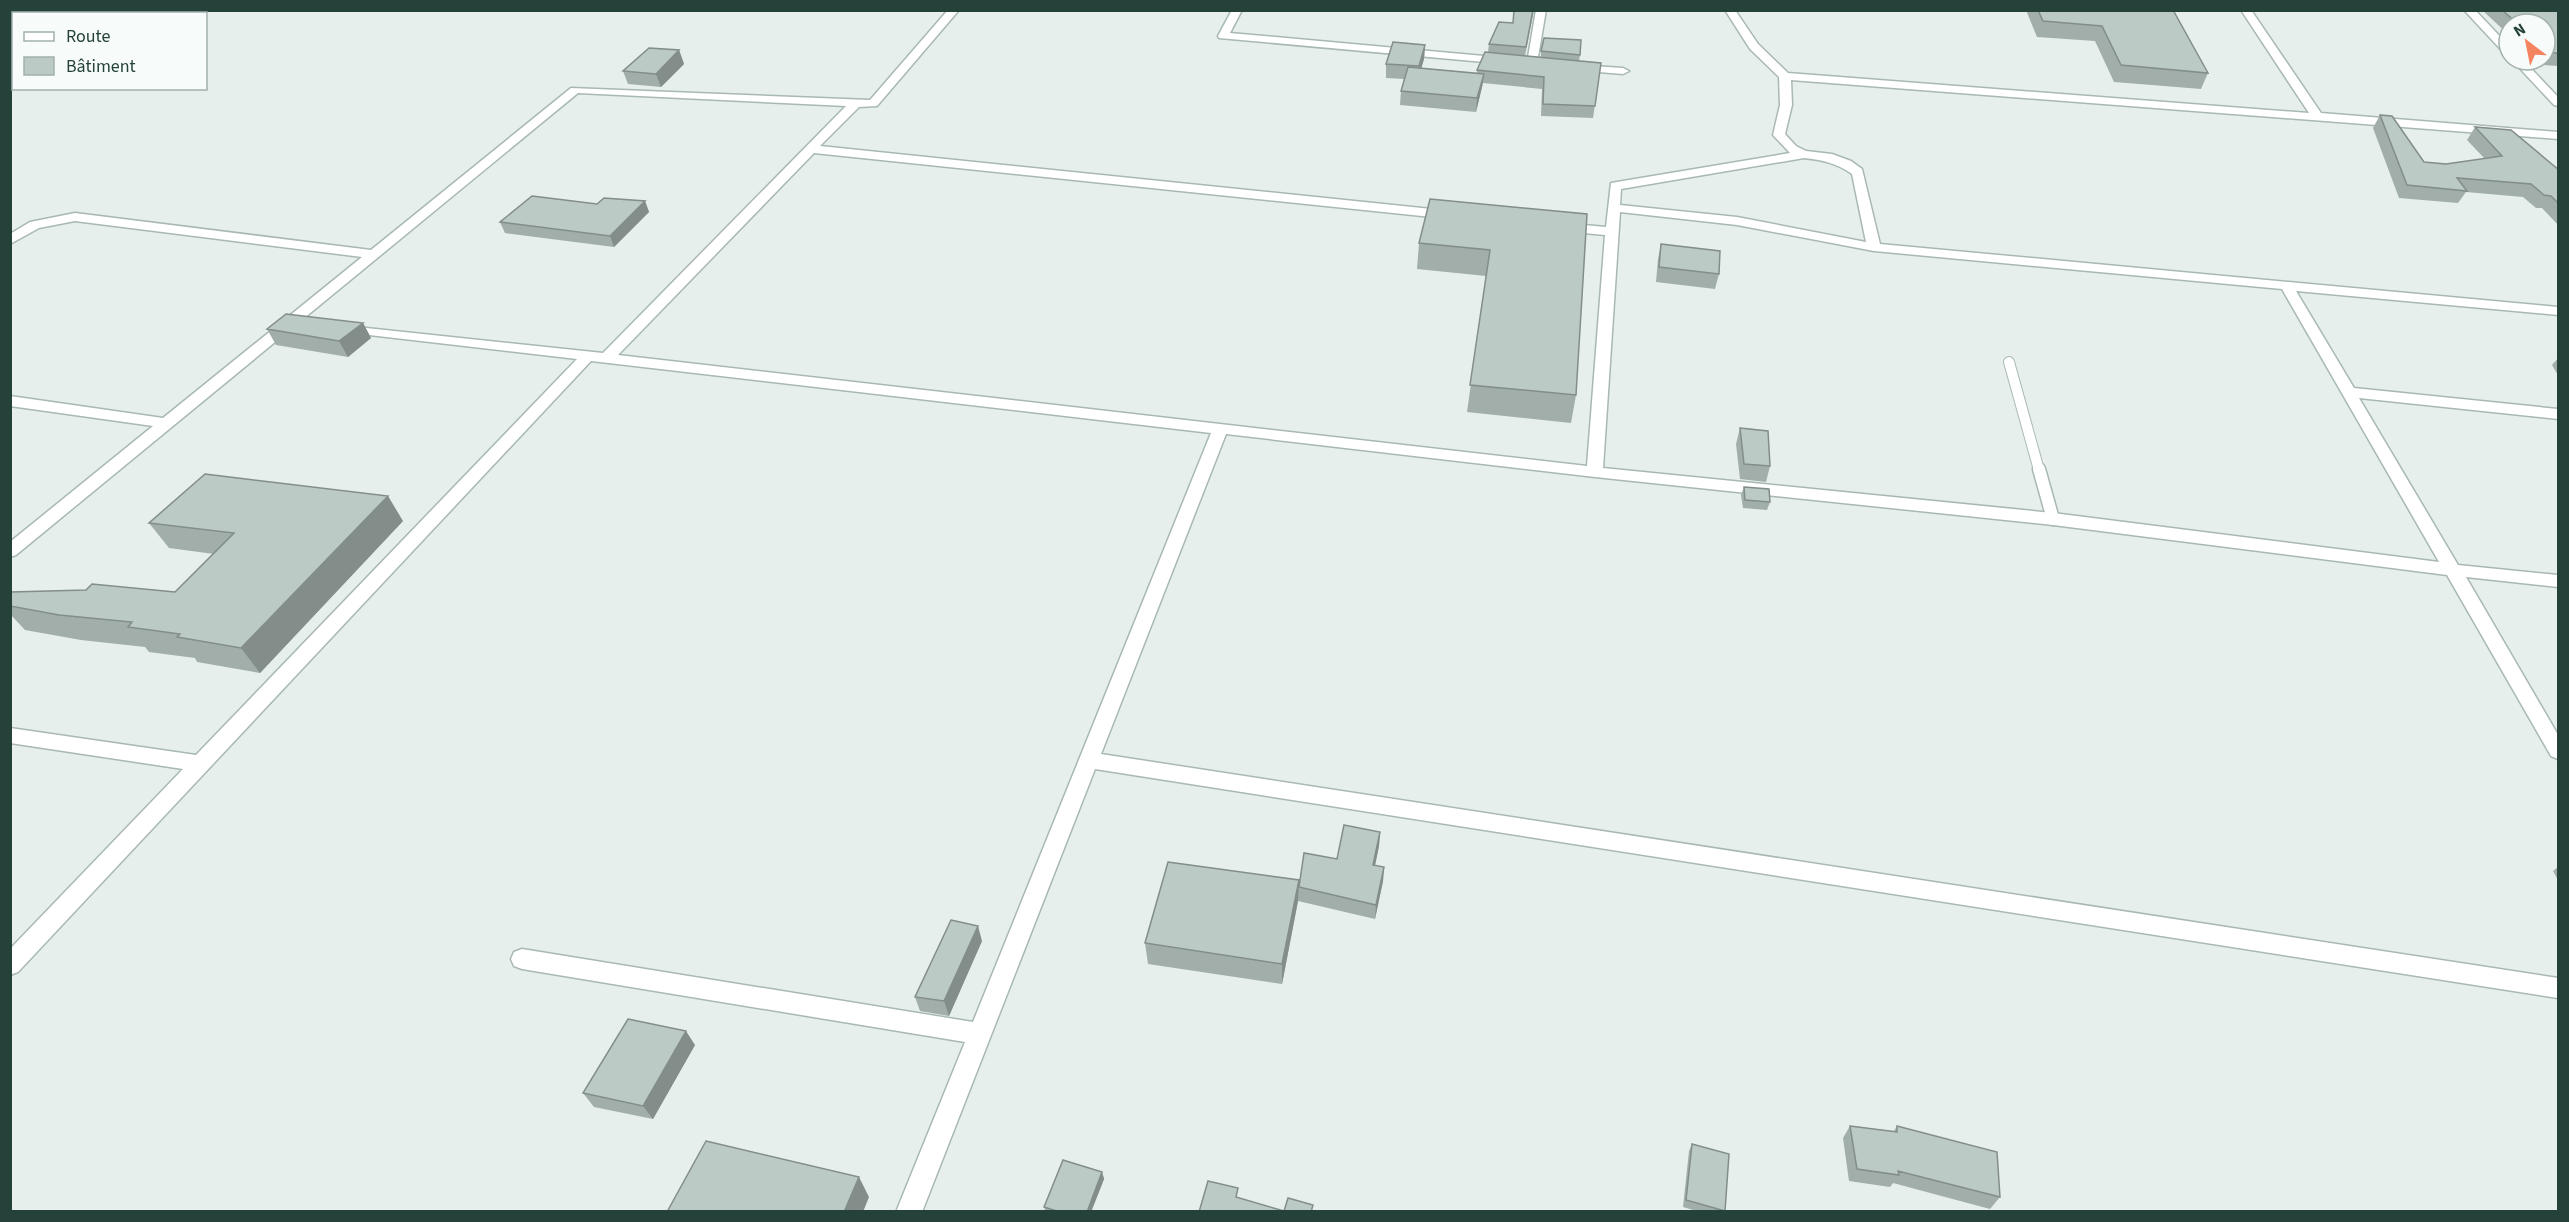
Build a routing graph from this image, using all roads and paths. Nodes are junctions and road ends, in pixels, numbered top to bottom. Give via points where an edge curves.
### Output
1 (954, 10) edge
2 (1237, 10) edge
3 (1541, 10) edge
4 (1730, 10) edge
5 (2246, 10) edge
6 (2469, 10) edge
7 (2497, 39) edge
8 (1566, 66) edge
9 (1623, 71) dead end
10 (2529, 72) edge
11 (1785, 76) junction
12 (856, 103) junction
13 (2559, 103) edge
14 (2317, 116) junction
15 (2556, 137) edge
16 (811, 149) junction
17 (1804, 154) junction
18 (1614, 208) junction
19 (1459, 216) edge
20 (1553, 226) edge
21 (1612, 232) junction
22 (10, 240) edge
23 (1874, 247) junction
24 (374, 254) junction
25 (2286, 285) junction
26 (2559, 310) edge
27 (290, 322) junction
28 (597, 358) junction
29 (2009, 362) dead end
30 (2349, 392) junction
31 (10, 400) edge
32 (2559, 414) edge
33 (167, 423) junction
34 (1220, 429) junction
35 (1595, 472) junction
36 (2053, 519) junction
37 (10, 550) edge
38 (2452, 570) junction
39 (2559, 581) edge
40 (10, 735) edge
41 (2559, 751) edge
42 (1089, 760) junction
43 (201, 764) junction
44 (522, 959) dead end
45 (10, 965) edge
46 (2559, 988) edge
47 (980, 1034) junction
48 (909, 1212) edge

1 - 12 street via 873,104
2 - 3 street via 1223,36 1538,64
4 - 11 street via 1741,32
5 - 14 street
6 - 7 street
8 - 9 street
10 - 13 street
11 - 14 street
11 - 17 street via 1786,105 1779,135 1792,149
12 - 16 street
12 - 24 street via 575,90
14 - 15 street
16 - 19 street
16 - 28 street
17 - 18 street via 1615,186
17 - 23 street via 1828,157 1858,172
18 - 21 street
18 - 23 street via 1737,221
20 - 21 street
21 - 35 street
22 - 24 street via 35,225 75,218
23 - 25 street
24 - 27 street
25 - 26 street
25 - 30 street
27 - 28 street
27 - 33 street
28 - 34 street
28 - 43 street
29 - 36 lane
30 - 32 street
30 - 38 street
31 - 33 street
33 - 37 street
34 - 35 street
34 - 42 street
35 - 36 street
36 - 38 street
38 - 39 street
38 - 41 street
40 - 43 street
42 - 46 street
42 - 47 street
43 - 45 street
44 - 47 street
47 - 48 street

